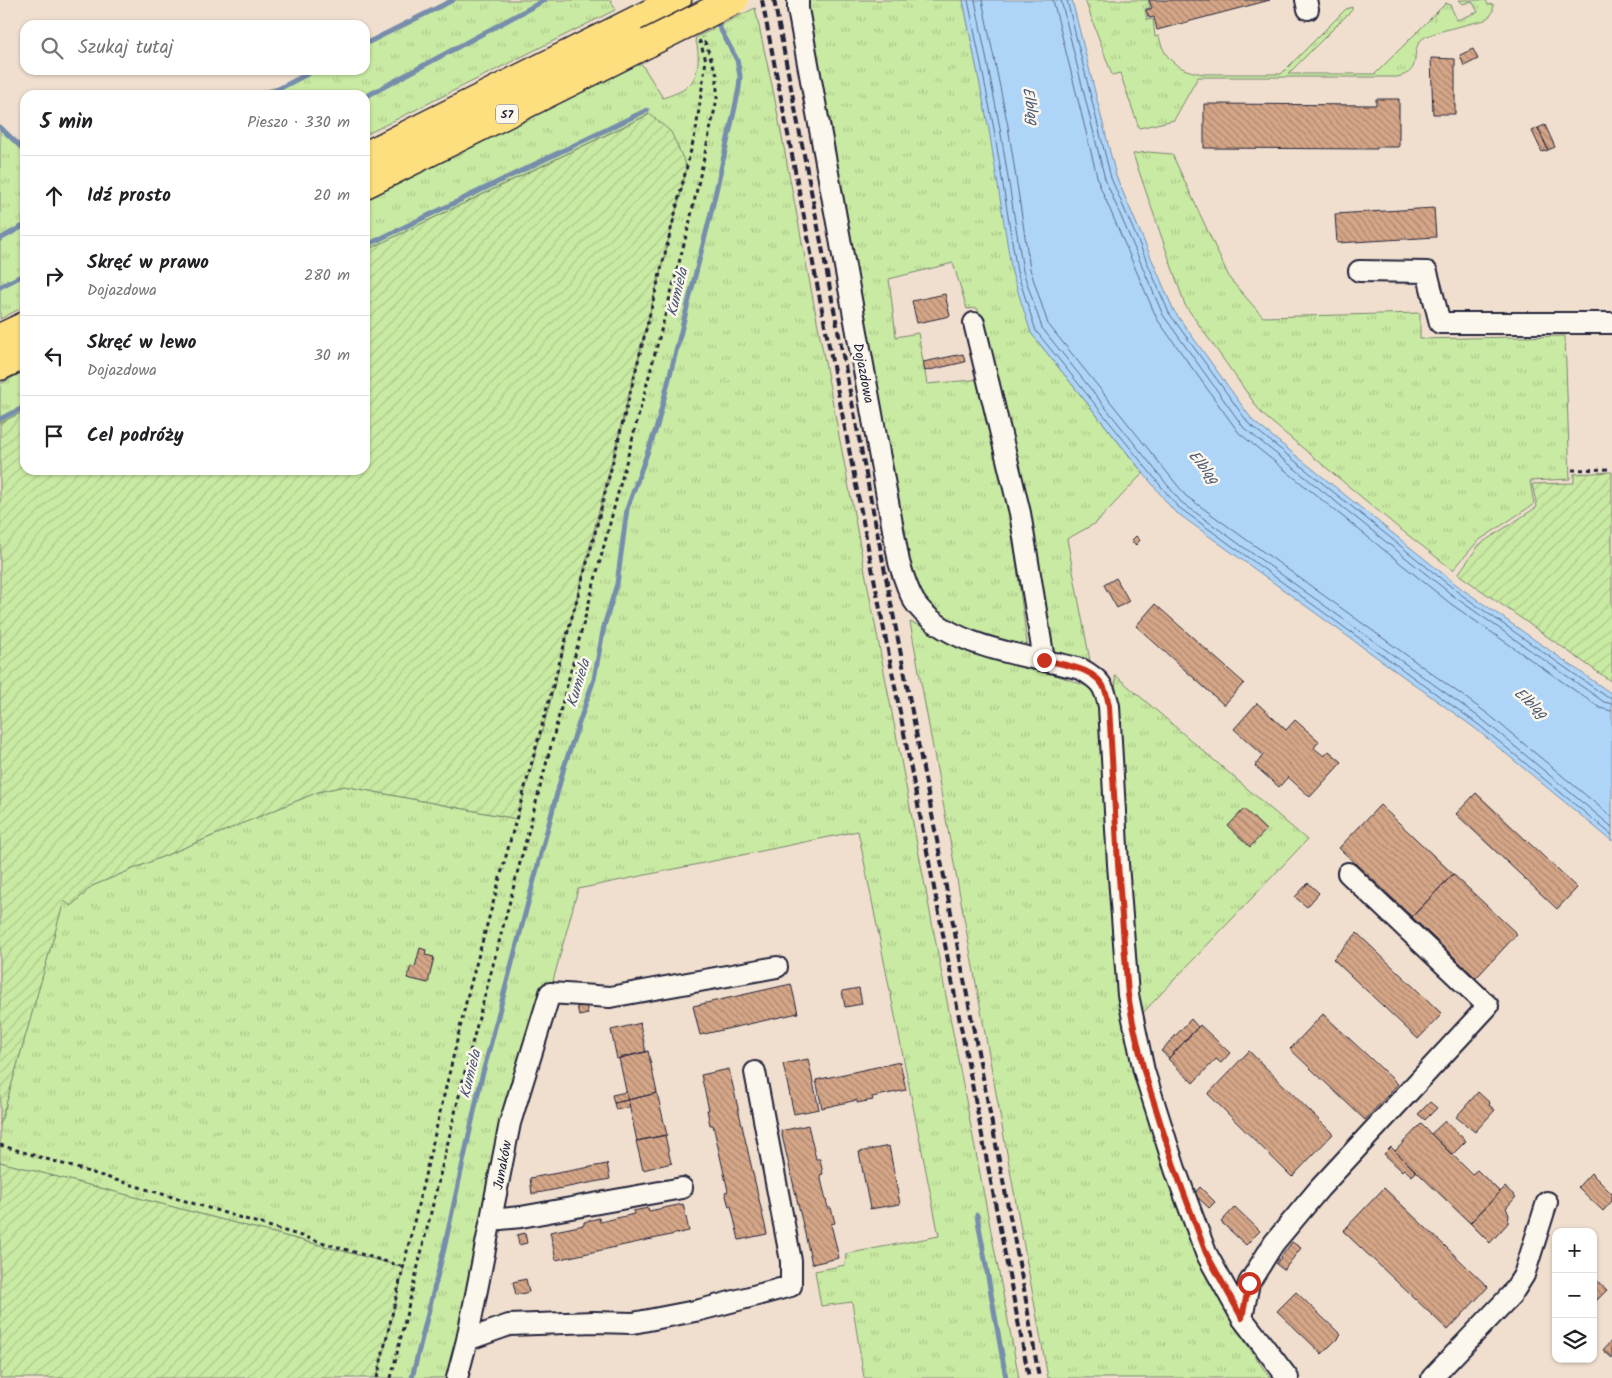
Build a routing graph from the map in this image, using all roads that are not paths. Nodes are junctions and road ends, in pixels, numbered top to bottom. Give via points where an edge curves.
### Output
1 (677, 0) edge
2 (734, 0) edge
3 (798, 0) edge
4 (642, 32) junction
5 (370, 154) edge
6 (370, 181) edge
7 (1359, 271) dead end
8 (974, 323) dead end
9 (1612, 324) edge
10 (20, 328) edge
11 (0, 338) edge
12 (20, 356) edge
13 (0, 366) edge
14 (1044, 660) junction
15 (1348, 873) dead end
16 (776, 967) dead end
17 (755, 1072) dead end
18 (682, 1188) dead end
19 (1547, 1202) dead end
20 (491, 1220) junction
21 (1242, 1318) junction
22 (467, 1340) junction
23 (457, 1378) edge
24 (1288, 1378) edge
25 (1432, 1378) edge

1 - 4 highway, S7
2 - 4 highway, S7, bridge
3 - 14 street, Dojazdowa via 858,345 899,562 907,585 915,602 933,621 954,634 981,645
4 - 5 highway, S7
4 - 6 highway, S7
7 - 9 street via 1427,272 1440,323
8 - 14 street via 1020,513
10 - 11 highway
12 - 13 highway
14 - 21 street, Dojazdowa via 1094,676 1105,689 1109,706 1128,995 1133,1023 1144,1071 1175,1169 1206,1253
15 - 21 street via 1488,1006 1319,1189 1274,1243 1249,1283
16 - 20 street, Junaków via 610,997 550,994 510,1124
17 - 22 street via 791,1261 791,1286 700,1310 633,1323 508,1325
18 - 20 street
19 - 25 street via 1524,1275 1512,1294
20 - 22 street, Junaków
21 - 24 street, Dojazdowa
22 - 23 street, Junaków

